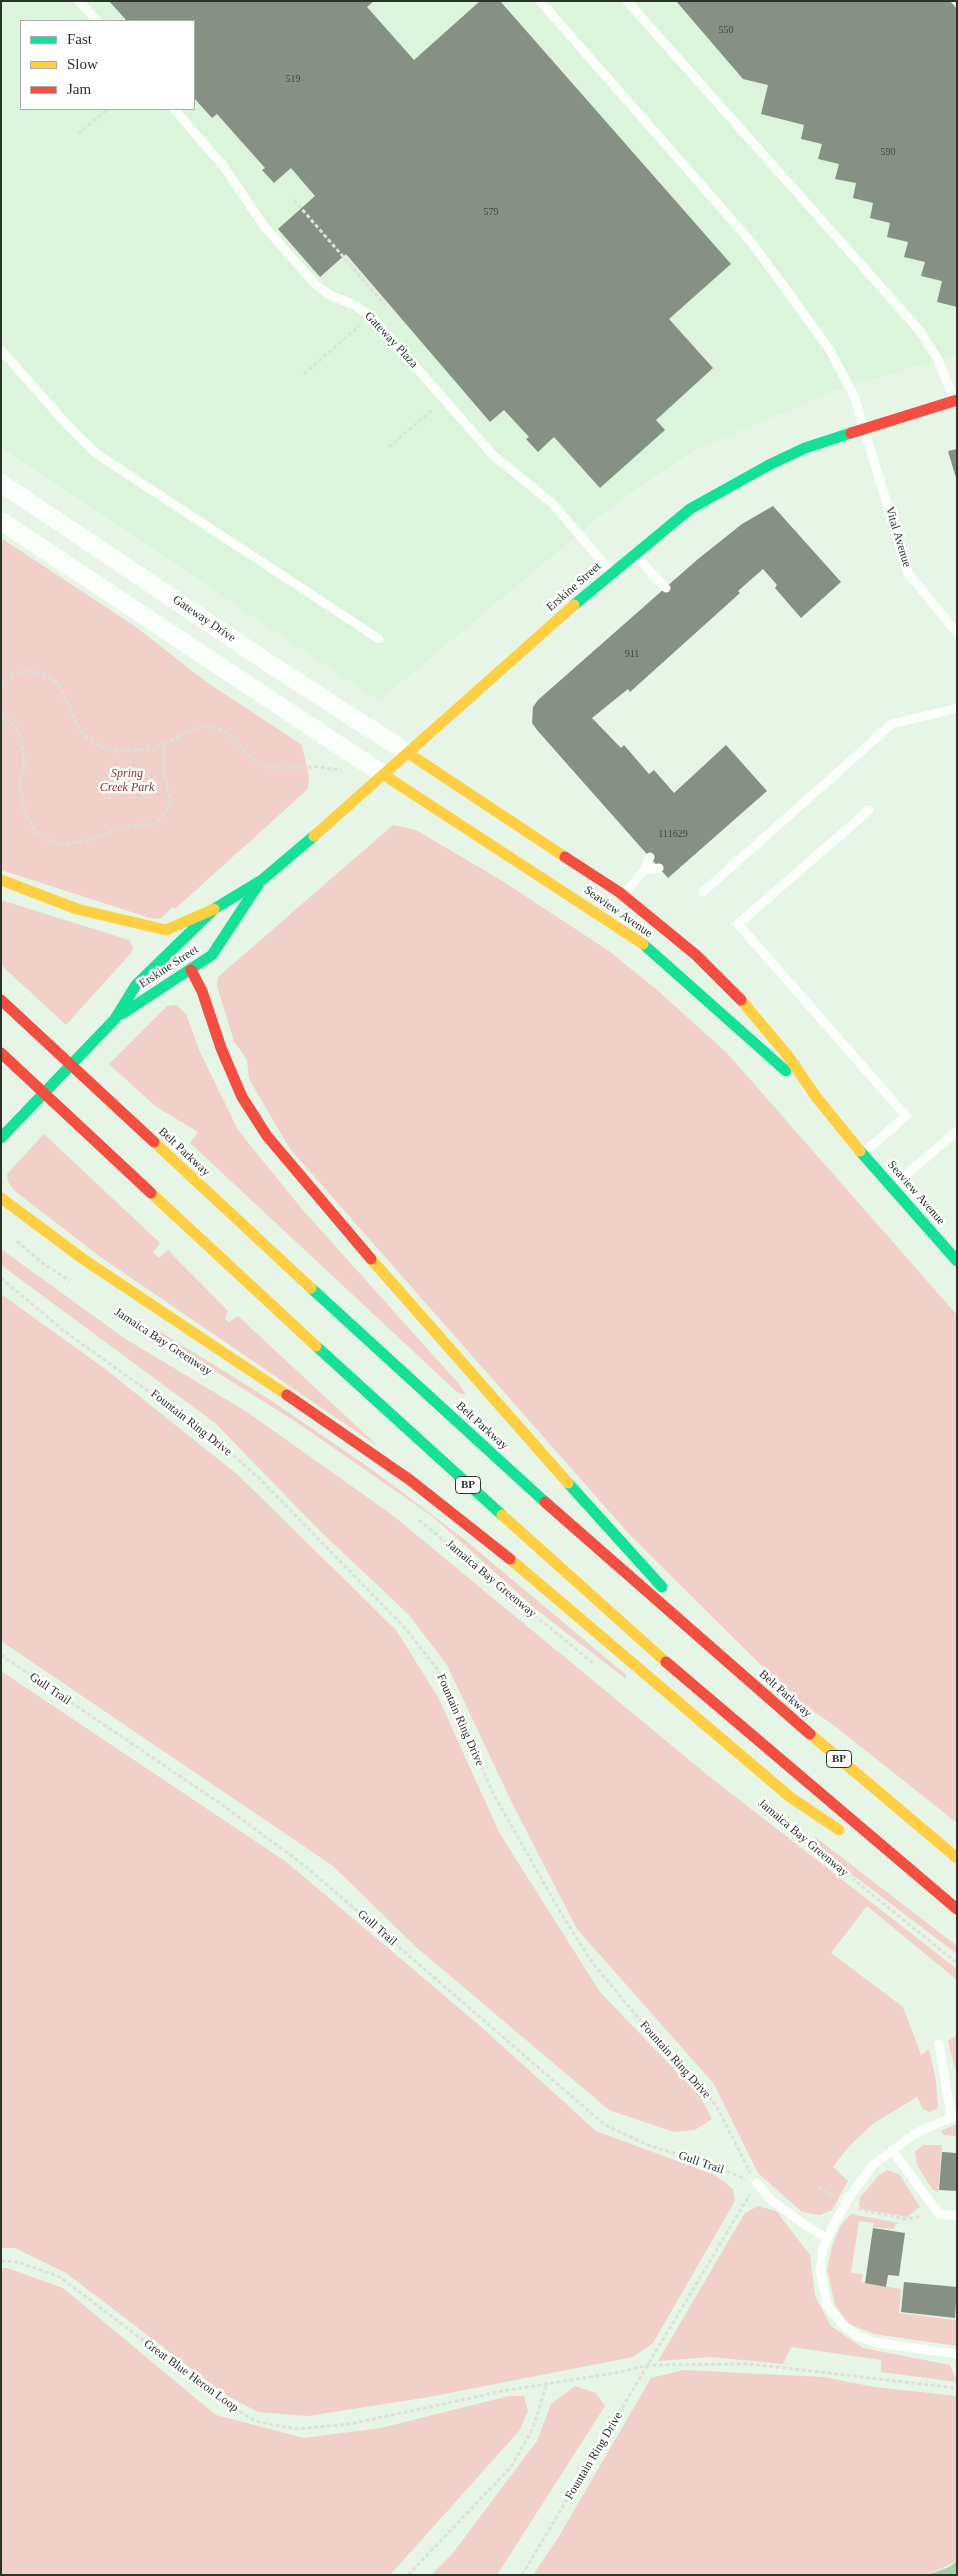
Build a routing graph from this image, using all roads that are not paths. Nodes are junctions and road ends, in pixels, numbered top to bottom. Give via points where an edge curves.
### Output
1 (79, 1) edge
2 (540, 1) edge
3 (627, 1) edge
4 (96, 20) edge
5 (175, 110) edge
6 (1, 350) edge
7 (956, 400) edge
8 (864, 428) junction
9 (1, 483) edge
10 (1, 521) edge
11 (633, 554) junction
12 (611, 573) junction
13 (666, 588) dead end
14 (957, 632) edge
15 (379, 640) dead end
16 (957, 708) edge
17 (408, 753) junction
18 (384, 775) junction
19 (869, 810) dead end
20 (650, 857) dead end
21 (659, 868) dead end
22 (644, 870) junction
23 (1, 880) edge
24 (262, 880) junction
25 (703, 892) dead end
26 (623, 895) junction
27 (214, 909) junction
28 (191, 970) junction
29 (1, 1000) edge
30 (114, 1019) junction
31 (1, 1052) edge
32 (817, 1098) junction
33 (957, 1130) edge
34 (1, 1138) edge
35 (863, 1154) junction
36 (892, 1187) junction
37 (1, 1198) edge
38 (957, 1260) edge
39 (723, 1658) junction
40 (846, 1834) dead end
41 (870, 1850) dead end
42 (957, 1858) edge
43 (953, 1906) edge
44 (939, 2044) dead end
45 (954, 2115) edge
46 (892, 2150) junction
47 (757, 2183) road end
48 (957, 2216) edge
49 (827, 2238) junction
50 (957, 2354) edge

1 - 4 lane
2 - 8 lane, Vital Avenue via 752,243 830,350 851,389
3 - 7 lane via 920,331 944,371
5 - 12 lane, Gateway Plaza via 224,167 264,226 315,284 371,316 493,455 553,504
6 - 15 lane via 71,429 98,454
7 - 8 main road, Erskine Street
8 - 11 main road, Erskine Street via 769,465 690,509
8 - 14 lane, Vital Avenue via 908,573
9 - 17 street, Gateway Drive
10 - 18 street
11 - 12 main road, Erskine Street
11 - 13 lane
12 - 17 main road, Erskine Street
16 - 25 lane via 892,724
17 - 18 main road, Erskine Street
17 - 26 main road, Seaview Avenue
18 - 24 main road, Erskine Street
18 - 32 main road, Seaview Avenue via 640,942
19 - 35 lane via 738,924 906,1116
20 - 22 lane
21 - 22 lane
22 - 26 lane
23 - 27 main road via 77,909 166,930
24 - 27 main road, Erskine Street
24 - 28 main road, Erskine Street via 212,955
26 - 32 main road, Seaview Avenue via 675,936 739,997 788,1056
27 - 30 main road, Erskine Street via 136,985
28 - 30 main road, Erskine Street
28 - 39 main road via 242,1096 277,1150
29 - 39 main road, Belt Parkway / BP via 408,1378
30 - 34 main road, Erskine Street
31 - 43 main road, BP via 480,1496 703,1694
32 - 35 main road, Seaview Avenue
33 - 36 lane
35 - 36 main road, Seaview Avenue
36 - 38 main road, Seaview Avenue
37 - 40 main road via 83,1259 410,1480 497,1548 790,1797
39 - 42 main road, Belt Parkway / BP
41 - 43 main road
44 - 45 lane
45 - 46 lane via 916,2133
46 - 48 lane via 939,2214
46 - 49 lane via 858,2184
47 - 49 lane via 770,2199
49 - 50 lane via 820,2260 823,2294 833,2314 849,2330 877,2343

